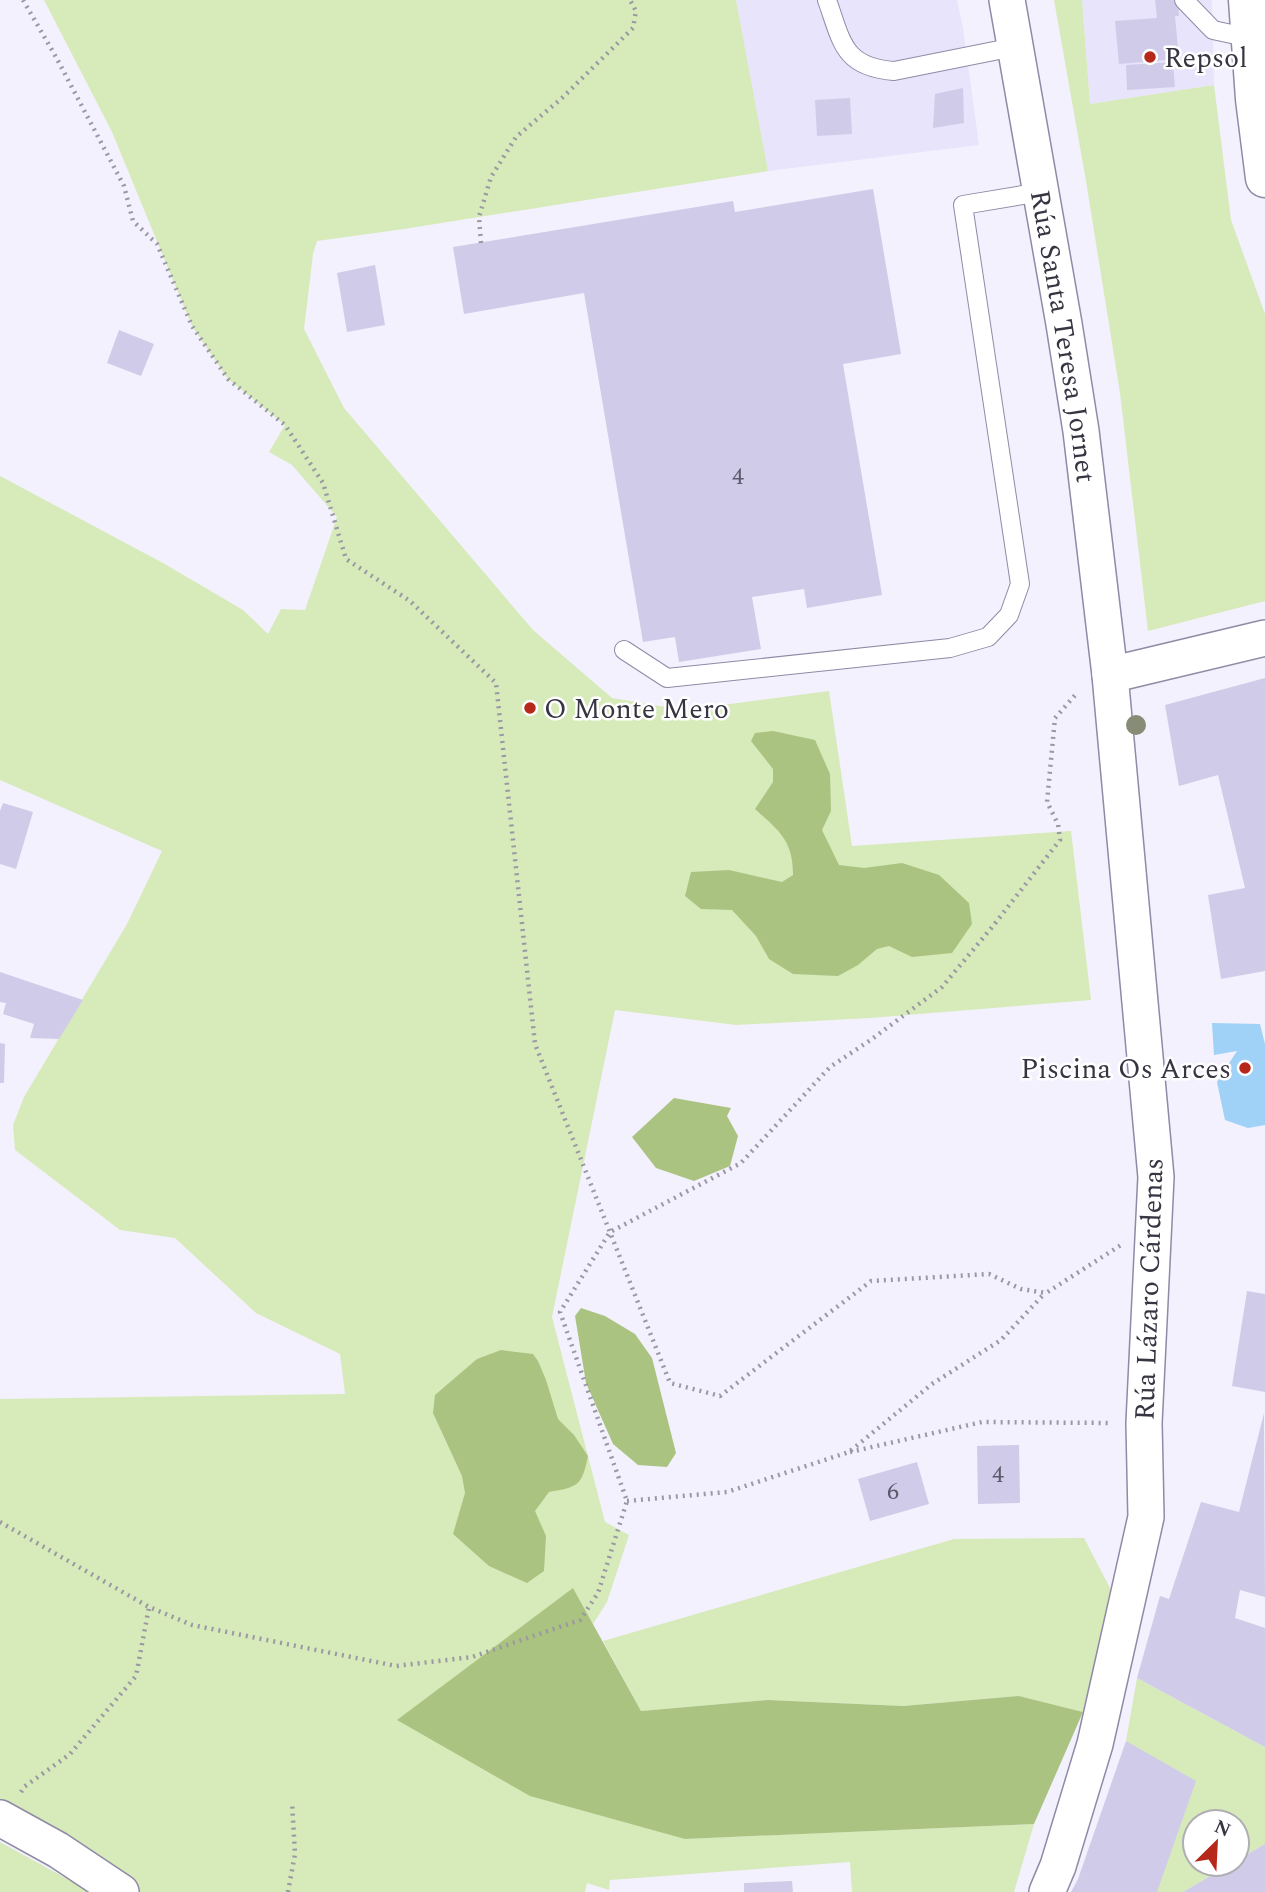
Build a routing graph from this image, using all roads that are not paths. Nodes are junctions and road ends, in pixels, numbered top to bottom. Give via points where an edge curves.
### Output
1 (827, 0) edge
2 (1007, 0) edge
3 (1184, 0) edge
4 (1248, 0) edge
5 (1250, 38) junction
6 (1014, 47) junction
7 (1265, 178) edge
8 (1041, 192) junction
9 (1265, 638) edge
10 (624, 650) dead end
11 (1095, 683) junction
12 (3, 1819) edge
13 (121, 1892) edge
14 (1047, 1892) edge

1 - 6 lane via 844,48 859,62 877,69 894,71
2 - 6 street, Rúa Santa Teresa Jornet
3 - 5 lane via 1213,30
4 - 5 street
5 - 7 street
6 - 8 street, Rúa Santa Teresa Jornet
8 - 10 lane via 963,205 1020,584 1009,615 988,637 950,648 667,678
8 - 11 street, Rúa Santa Teresa Jornet via 1081,432
9 - 11 street
11 - 14 street, Rúa Lázaro Cárdenas via 1156,1177 1144,1423 1146,1517 1095,1744
12 - 13 street

